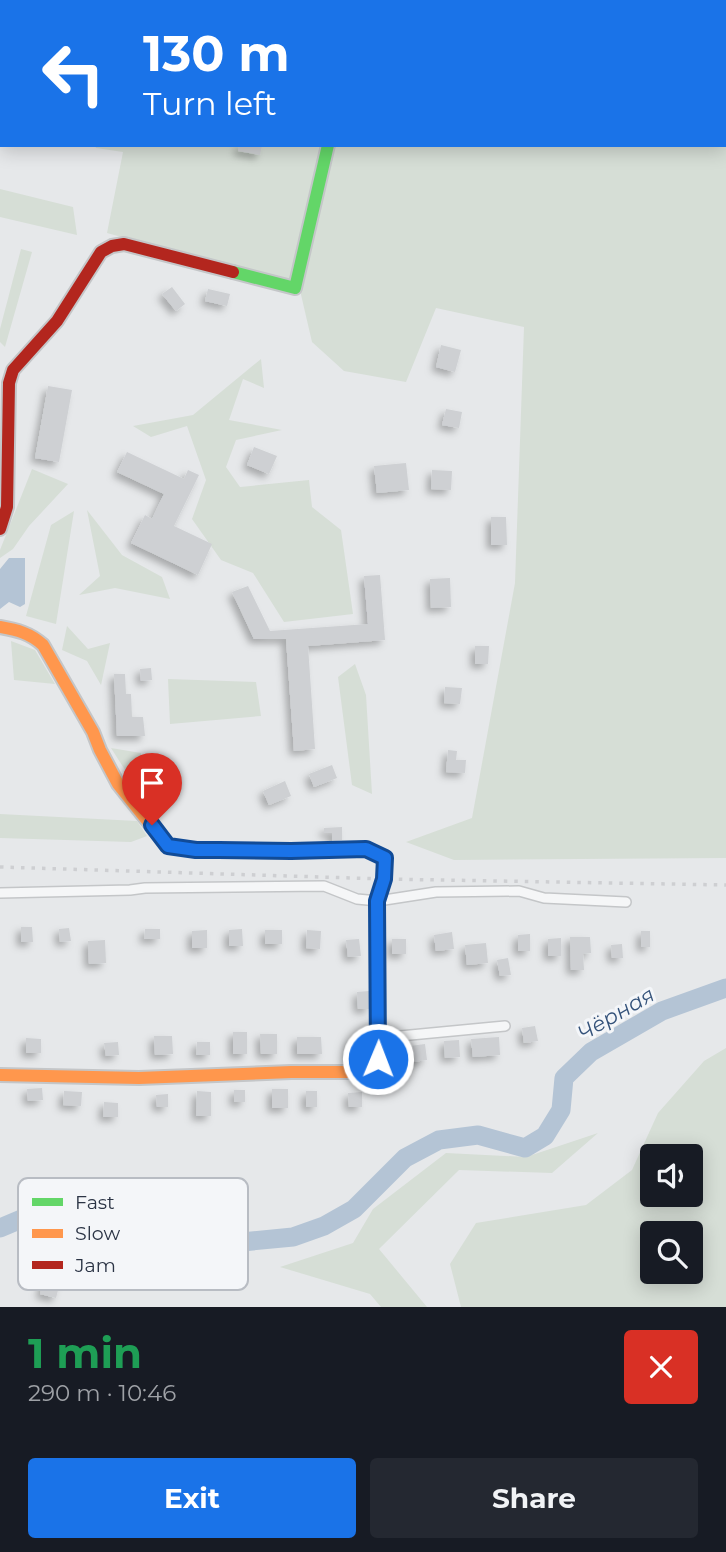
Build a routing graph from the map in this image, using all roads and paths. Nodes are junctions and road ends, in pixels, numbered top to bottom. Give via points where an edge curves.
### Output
1 (328, 147) edge
2 (5, 384) edge
3 (0, 529) edge
4 (0, 627) edge
5 (0, 893) edge
6 (377, 901) junction
7 (626, 902) dead end
8 (505, 1026) dead end
9 (379, 1038) junction
10 (0, 1075) edge

1 - 2 street via 295,288 124,244 112,246 101,252 57,321
2 - 3 street via 7,508
4 - 6 street via 32,634 43,645 118,783 168,846 196,850 366,849 385,858
5 - 6 street via 324,886 357,899
6 - 7 street via 436,892 519,891 544,898
6 - 9 street
8 - 9 street
9 - 10 street via 378,1059 360,1072 139,1078

